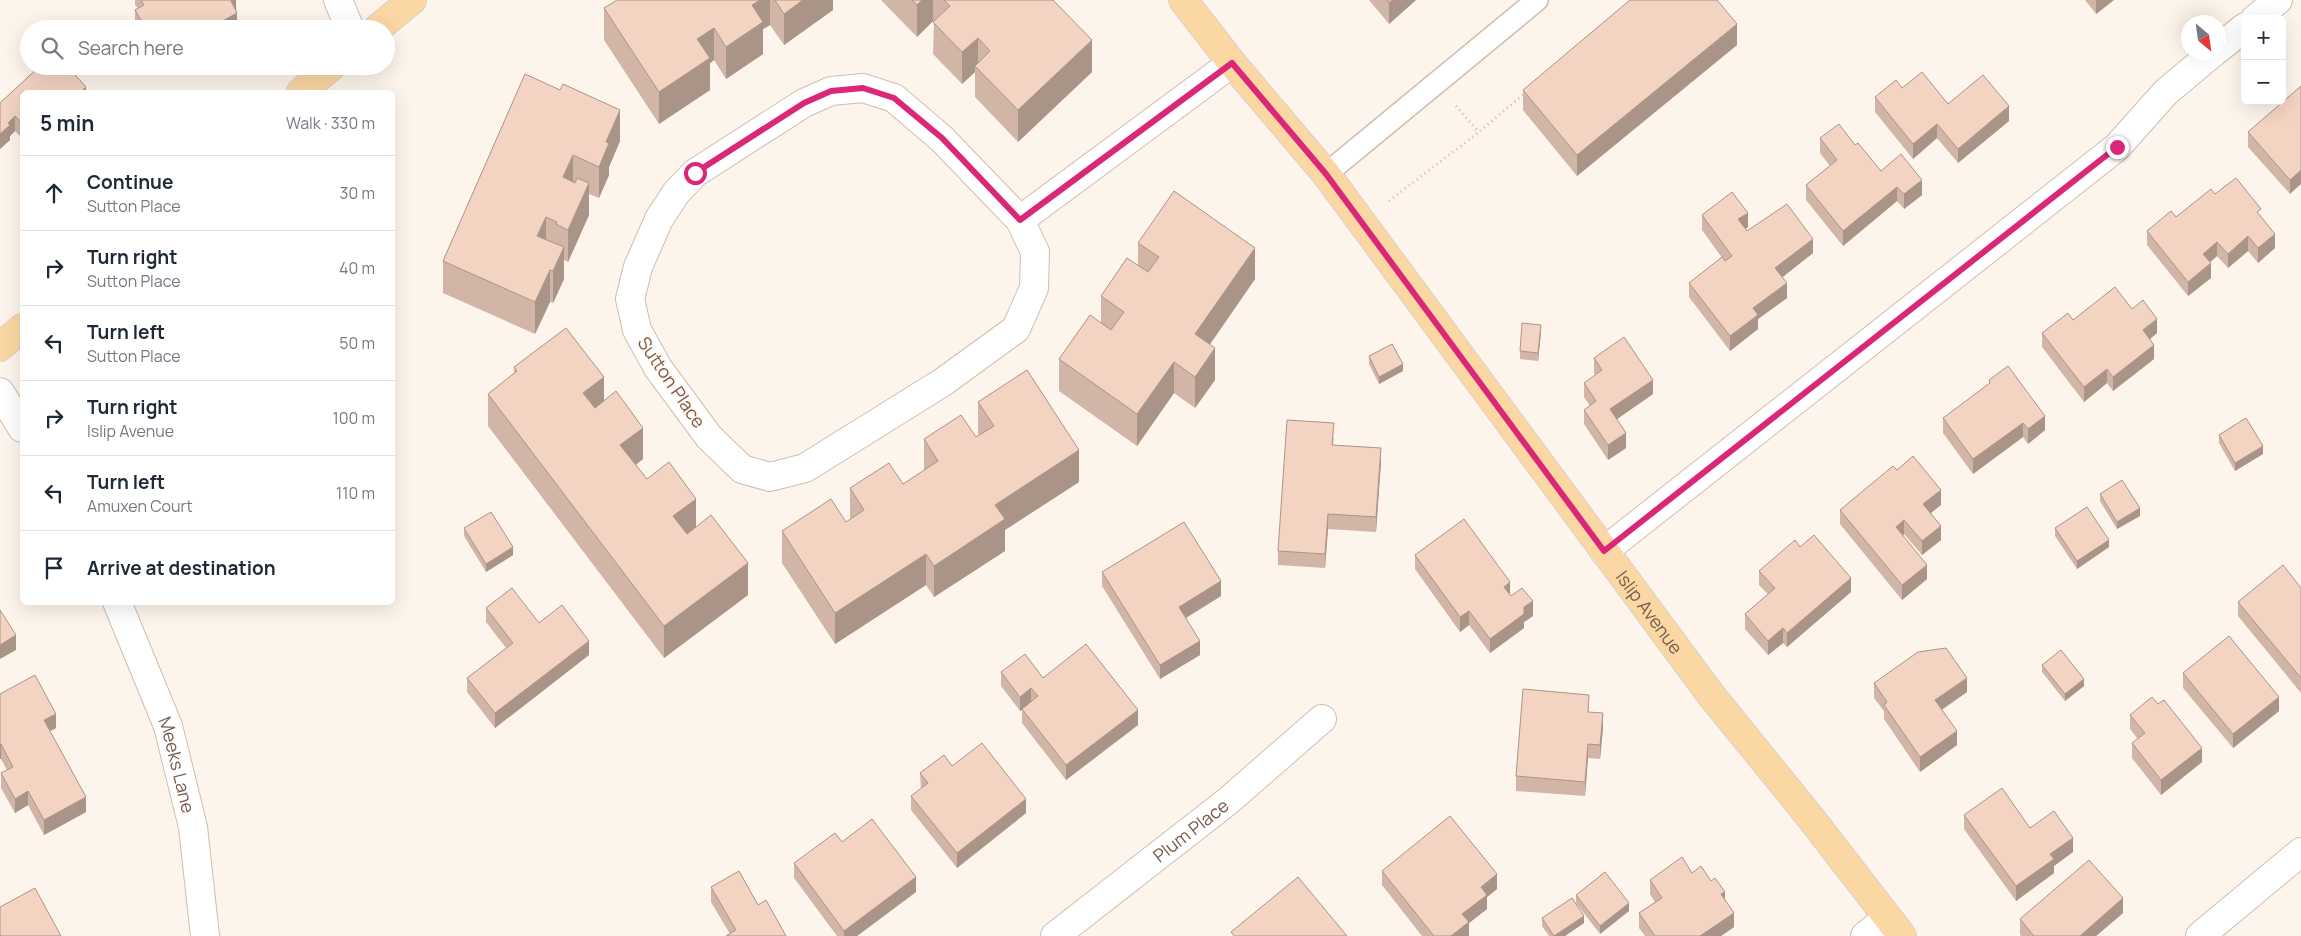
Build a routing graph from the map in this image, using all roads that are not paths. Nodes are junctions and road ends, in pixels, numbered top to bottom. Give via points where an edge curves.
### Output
1 (338, 0) edge
2 (412, 0) edge
3 (1184, 0) edge
4 (1537, 0) edge
5 (2278, 0) edge
6 (2260, 15) edge
7 (346, 20) edge
8 (388, 20) edge
9 (2241, 30) edge
10 (2226, 42) edge
11 (2204, 60) edge
12 (1232, 63) junction
13 (321, 75) edge
14 (303, 90) edge
15 (1326, 174) junction
16 (1020, 220) junction
17 (20, 330) edge
18 (0, 347) edge
19 (0, 392) edge
20 (20, 425) edge
21 (1604, 551) junction
22 (118, 605) edge
23 (1322, 719) dead end
24 (2301, 852) edge
25 (1894, 927) edge
26 (206, 936) edge
27 (1055, 936) edge
28 (1865, 936) edge
29 (2200, 936) edge

1 - 7 street
2 - 8 main road
3 - 12 main road, Islip Avenue
4 - 15 lane
5 - 6 street
9 - 10 street
11 - 21 street via 2166,92 2117,147
12 - 15 main road, Islip Avenue
12 - 16 street
13 - 14 main road
15 - 21 main road, Islip Avenue
16 - 16 street, Sutton Place via 1035,252 1034,288 1016,329 943,382 806,468 770,477 742,469 709,437 658,368 637,330 630,299 638,267 659,219 676,193 695,173 804,103 831,91 863,88 894,98 942,138
17 - 18 main road
19 - 20 street
21 - 25 main road, Islip Avenue via 1711,695
22 - 26 street, Meeks Lane via 168,726 193,827
23 - 27 street, Plum Place via 1228,801
24 - 29 street
25 - 28 street

